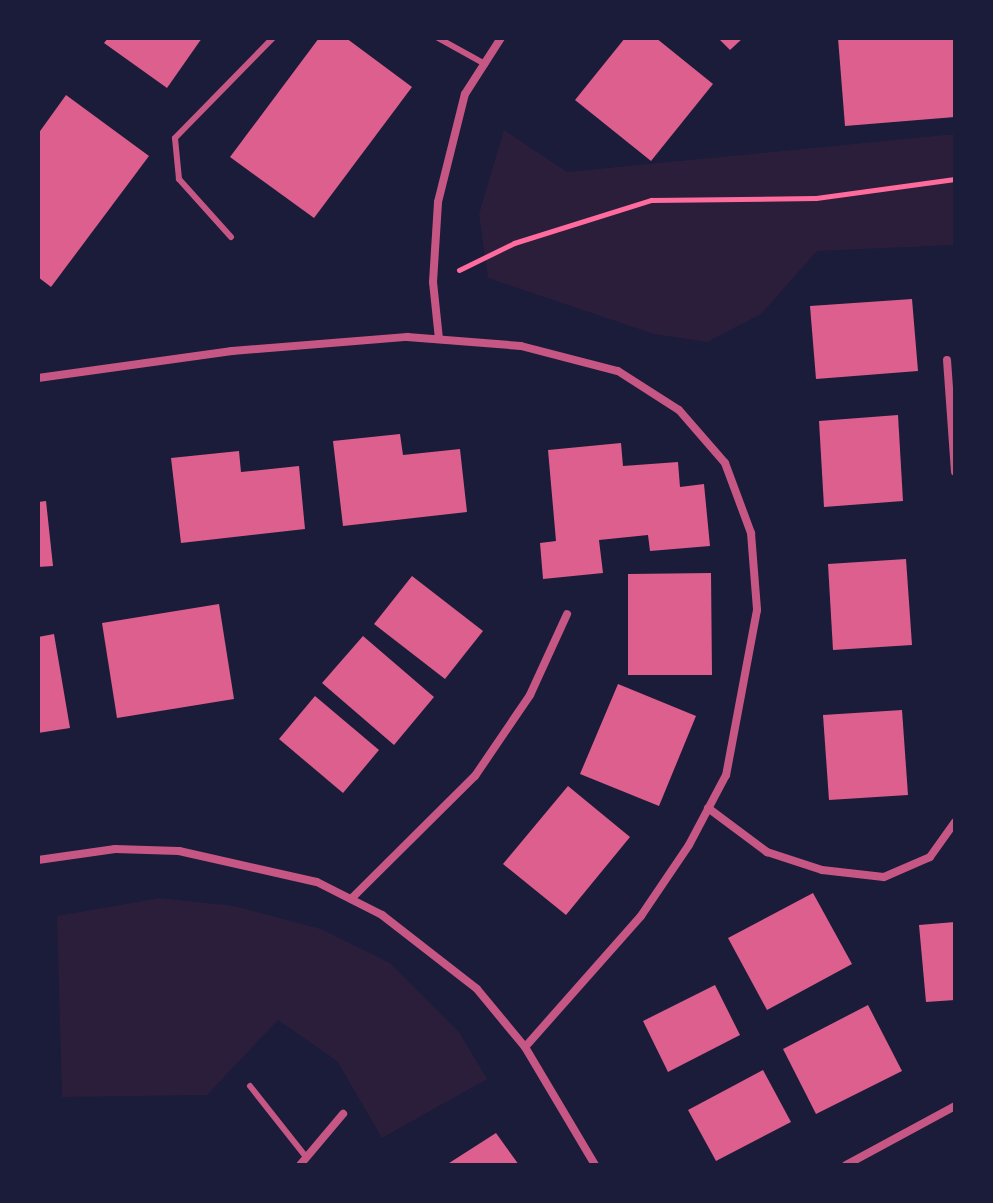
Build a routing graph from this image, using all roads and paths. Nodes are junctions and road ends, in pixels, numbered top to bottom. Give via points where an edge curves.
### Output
1 (273, 38) edge
2 (438, 38) edge
3 (501, 38) edge
4 (485, 64) junction
5 (955, 179) edge
6 (231, 237) dead end
7 (433, 282) junction
8 (439, 339) junction
9 (947, 360) dead end
10 (38, 378) edge
11 (955, 472) edge
12 (567, 614) dead end
13 (708, 808) junction
14 (955, 822) edge
15 (38, 860) edge
16 (351, 899) junction
17 (525, 1047) junction
18 (250, 1086) dead end
19 (955, 1106) edge
20 (343, 1114) dead end
21 (303, 1161) edge
22 (595, 1165) edge
23 (846, 1165) edge

1 - 6 lane via 175,138 179,179
2 - 4 lane
3 - 4 street
4 - 7 street via 465,94 438,202
5 - 7 path via 816,198 651,200 514,243
7 - 8 street
8 - 10 street via 232,351
8 - 13 street via 521,346 618,371 679,410 725,463 751,533 757,610 726,775
9 - 11 street
12 - 16 street via 530,695 475,776
13 - 14 street via 767,852 822,870 884,877 930,857
13 - 17 street via 641,916
15 - 16 street via 115,849 179,851 317,882
16 - 17 street via 436,952 477,989
17 - 22 street
18 - 21 lane
19 - 23 street
20 - 21 street

